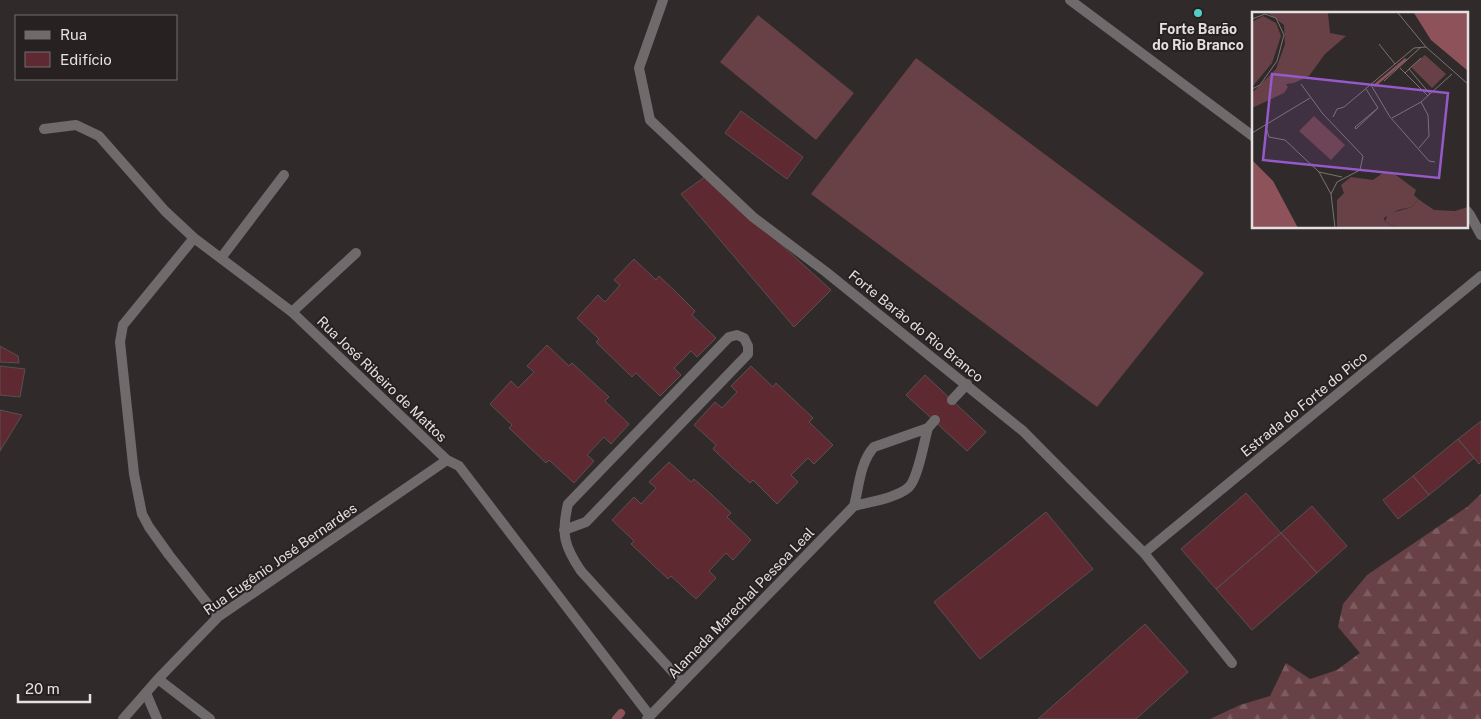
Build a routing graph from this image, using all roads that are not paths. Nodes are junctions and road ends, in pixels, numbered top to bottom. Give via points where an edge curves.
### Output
1 (663, 0) edge
2 (1070, 0) edge
3 (44, 129) dead end
4 (1252, 136) edge
5 (284, 175) dead end
6 (1468, 213) edge
7 (1481, 235) edge
8 (194, 238) junction
9 (356, 253) dead end
10 (221, 258) junction
11 (1481, 276) edge
12 (292, 312) junction
13 (967, 384) junction
14 (952, 400) dead end
15 (447, 460) junction
16 (854, 506) junction
17 (564, 530) junction
18 (1144, 553) junction
19 (218, 617) junction
20 (1232, 662) dead end
21 (158, 679) junction
22 (682, 682) junction
23 (146, 693) junction
24 (649, 717) edge
25 (123, 719) edge
26 (157, 719) edge
27 (210, 719) edge

1 - 13 street, Forte Barão do Rio Branco via 639,68 650,120 753,217
2 - 4 street
3 - 8 street, Rua José Ribeiro de Mattos via 76,125 98,136 165,211
5 - 10 street
6 - 7 street
8 - 10 street, Rua José Ribeiro de Mattos
8 - 19 street via 123,325 120,342 134,474 142,514 169,555
9 - 12 street
10 - 12 street, Rua José Ribeiro de Mattos
11 - 18 street, Estrada do Forte do Pico
12 - 15 street, Rua José Ribeiro de Mattos
13 - 14 street
13 - 18 street, Forte Barão do Rio Branco via 1023,431
15 - 19 street, Rua Eugênio José Bernardes
15 - 24 street, Rua José Ribeiro de Mattos via 459,466
16 - 16 street via 865,461 874,446 931,424 909,487 892,496
16 - 22 street, Alameda Marechal Pessoa Leal
17 - 17 street via 586,522 748,354 744,338 737,335 729,337 568,504
17 - 22 street via 566,547 581,571
18 - 20 street, Forte Barão do Rio Branco
19 - 21 street, Rua Eugênio José Bernardes
21 - 23 street, Rua Eugênio José Bernardes
21 - 27 street
22 - 24 street, Alameda Marechal Pessoa Leal
23 - 25 street, Rua Eugênio José Bernardes
23 - 26 street

